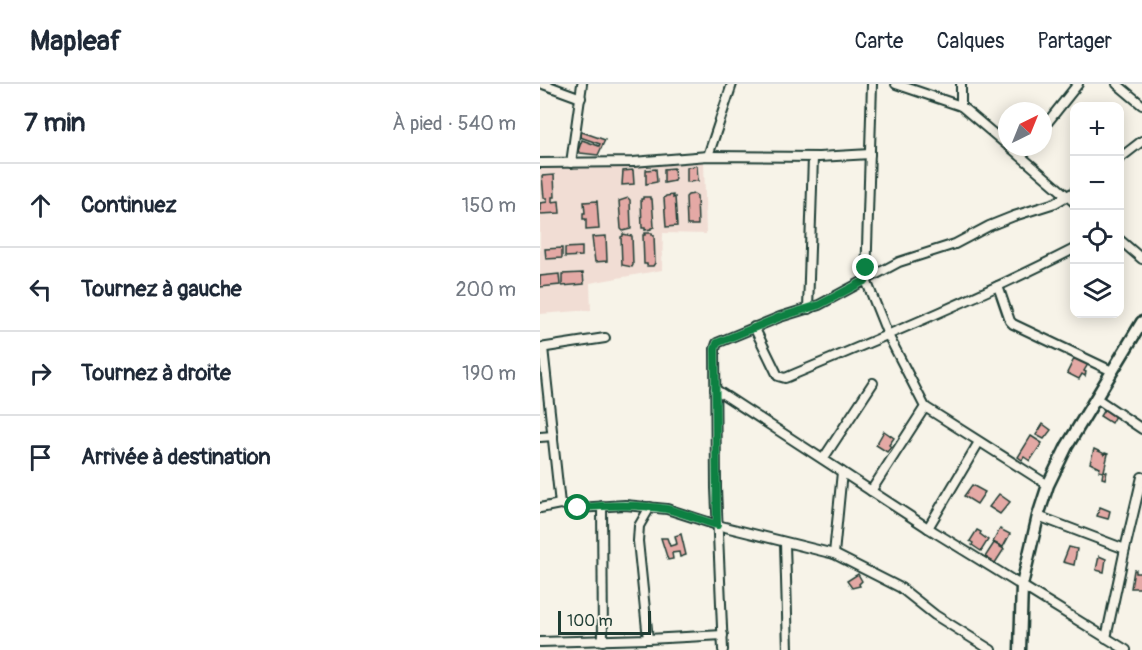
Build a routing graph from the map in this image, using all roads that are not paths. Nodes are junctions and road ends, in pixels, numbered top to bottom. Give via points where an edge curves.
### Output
1 (543, 84) edge
2 (582, 84) edge
3 (732, 84) edge
4 (872, 84) edge
5 (896, 84) edge
6 (961, 84) edge
7 (1078, 84) edge
8 (1117, 84) edge
9 (581, 98) junction
10 (1142, 105) edge
11 (961, 106) junction
12 (1052, 117) edge
13 (998, 137) edge
14 (1142, 141) edge
15 (1138, 149) edge
16 (870, 154) junction
17 (708, 156) junction
18 (1021, 156) edge
19 (1123, 156) edge
20 (813, 157) junction
21 (540, 163) edge
22 (571, 163) junction
23 (1070, 195) edge
24 (1070, 198) edge
25 (1124, 244) edge
26 (1070, 251) edge
27 (1142, 259) edge
28 (866, 280) junction
29 (998, 286) junction
30 (808, 309) junction
31 (1142, 322) edge
32 (754, 327) junction
33 (888, 335) junction
34 (605, 338) dead end
35 (541, 348) edge
36 (1112, 371) junction
37 (873, 383) dead end
38 (715, 389) junction
39 (1096, 398) junction
40 (924, 407) junction
41 (1142, 429) edge
42 (553, 436) junction
43 (540, 437) edge
44 (979, 442) junction
45 (823, 459) junction
46 (842, 472) junction
47 (1142, 477) edge
48 (1048, 485) junction
49 (871, 491) junction
50 (560, 504) junction
51 (602, 506) junction
52 (650, 507) junction
53 (540, 508) edge
54 (1038, 516) junction
55 (717, 525) junction
56 (928, 528) junction
57 (785, 543) junction
58 (1125, 549) junction
59 (834, 554) junction
60 (1022, 585) junction
61 (723, 635) junction
62 (1106, 638) junction
63 (648, 639) junction
64 (603, 640) junction
65 (540, 642) edge
66 (723, 650) edge
67 (789, 650) edge
68 (992, 650) edge
69 (1020, 650) edge
70 (1126, 650) edge

1 - 9 street
2 - 9 street
3 - 17 street
4 - 16 street
5 - 11 street
6 - 11 street
7 - 12 street
8 - 10 street
9 - 22 street
11 - 13 street
14 - 15 street
15 - 19 street
16 - 20 street
16 - 28 street
17 - 20 street
17 - 22 street
18 - 23 street
20 - 30 street
21 - 22 street
24 - 28 street via 989,226 956,244 899,262
25 - 27 street
26 - 29 street
28 - 30 street
28 - 33 street
29 - 33 street
29 - 36 street via 1013,324
30 - 32 street
31 - 36 main road
32 - 33 street via 781,378
32 - 38 street via 717,343
33 - 40 street
34 - 35 street
35 - 42 street
36 - 39 main road
37 - 45 street
38 - 45 street
38 - 55 street
39 - 41 street
39 - 48 main road
40 - 44 street
40 - 49 street
42 - 43 street
42 - 50 street
44 - 48 street
44 - 56 street
45 - 46 street
46 - 49 street
46 - 59 street
47 - 58 street
48 - 54 main road
49 - 56 street
50 - 51 street via 578,508
50 - 53 street
51 - 52 street
51 - 64 street
52 - 55 street
52 - 63 street via 639,526 638,541
54 - 58 street
54 - 60 main road
55 - 57 street
55 - 61 street
56 - 60 street
57 - 59 street
57 - 67 street
58 - 62 street
59 - 68 street via 901,588 935,615
60 - 62 street
60 - 69 main road
61 - 63 street
61 - 66 street
62 - 70 street
63 - 64 street
64 - 65 street

